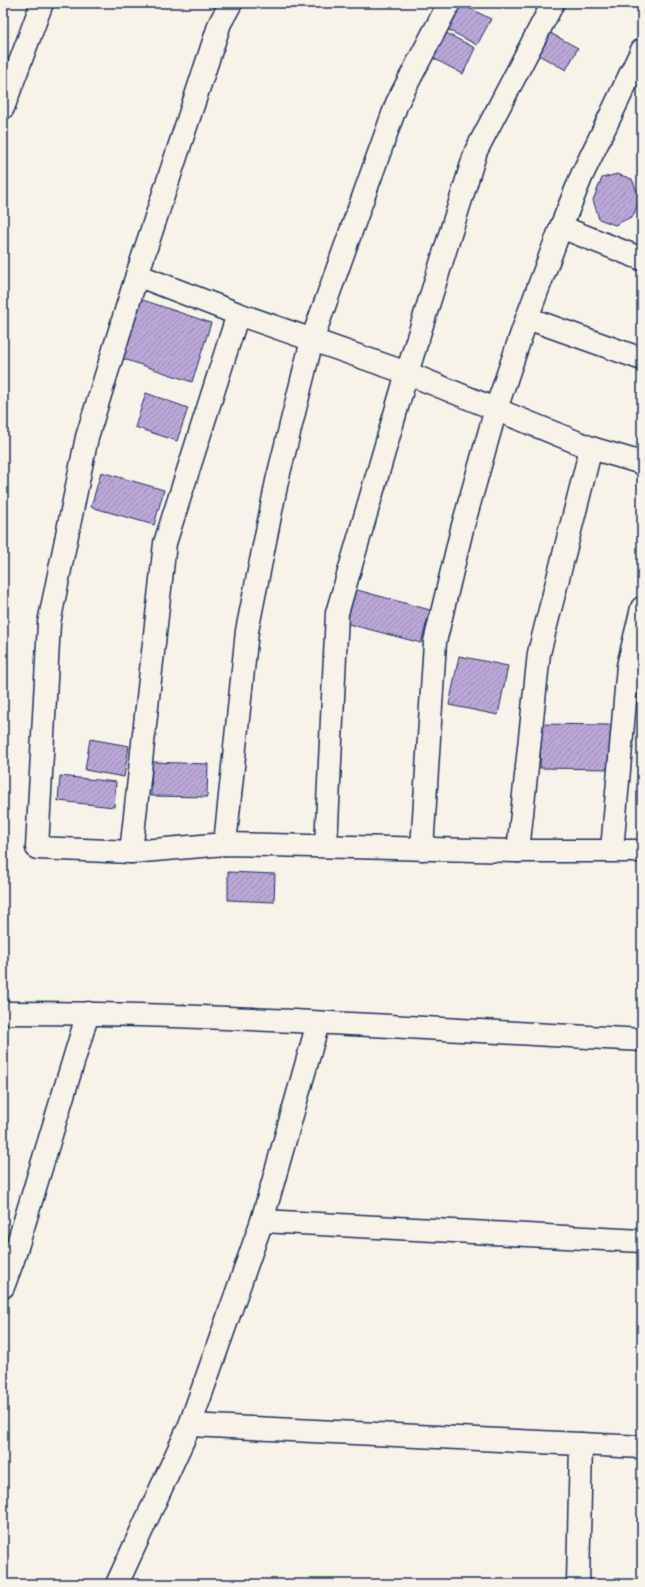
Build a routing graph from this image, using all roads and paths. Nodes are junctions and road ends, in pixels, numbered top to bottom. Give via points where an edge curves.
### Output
1 (42, 3) edge
2 (231, 3) edge
3 (449, 3) edge
4 (553, 3) edge
5 (642, 50) edge
6 (3, 108) edge
7 (561, 227) junction
8 (642, 259) edge
9 (136, 275) junction
10 (238, 314) junction
11 (527, 318) junction
12 (312, 340) junction
13 (642, 359) edge
14 (407, 373) junction
15 (496, 409) junction
16 (591, 448) junction
17 (642, 463) edge
18 (642, 608) edge
19 (225, 844) junction
20 (326, 846) junction
21 (422, 849) junction
22 (612, 850) junction
23 (518, 851) junction
24 (642, 851) edge
25 (131, 852) junction
26 (3, 1013) edge
27 (88, 1013) junction
28 (318, 1023) junction
29 (642, 1040) edge
30 (262, 1221) junction
31 (642, 1241) edge
32 (3, 1287) edge
33 (190, 1425) junction
34 (581, 1444) junction
35 (642, 1447) edge
36 (117, 1584) edge
37 (578, 1584) edge

1 - 6 street
2 - 9 street via 220,23
3 - 12 street via 397,103
4 - 14 street via 476,151
5 - 7 street via 582,175
7 - 8 street
7 - 11 street
9 - 10 street
9 - 25 street via 87,437 49,623 37,848
10 - 12 street
10 - 25 street via 165,543
11 - 13 street
11 - 15 street
12 - 14 street
12 - 19 street via 277,481 247,631
14 - 15 street
14 - 20 street via 337,613
15 - 16 street
15 - 21 street via 462,529 435,642
16 - 17 street
16 - 23 street via 539,653
18 - 22 street via 628,666
19 - 20 street
19 - 25 street
20 - 21 street
21 - 23 street
22 - 23 street
22 - 24 street
26 - 27 street
27 - 28 street
27 - 32 street
28 - 29 street
28 - 30 street
30 - 31 street
30 - 33 street
33 - 34 street
33 - 36 street
34 - 35 street
34 - 37 street

